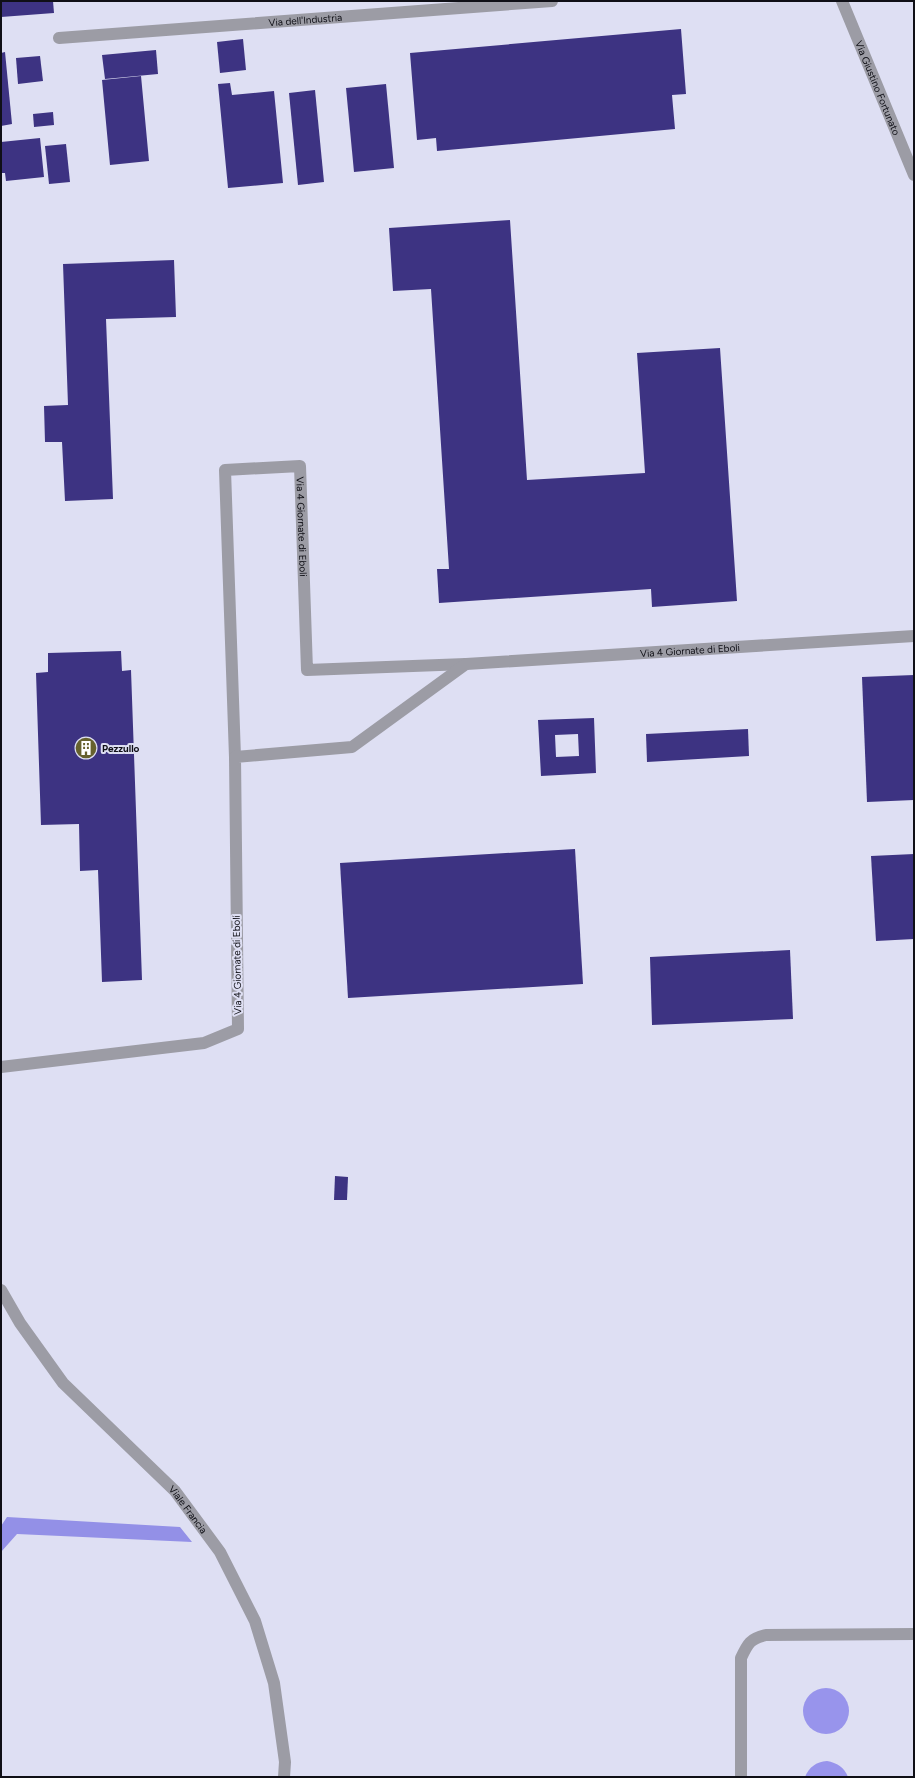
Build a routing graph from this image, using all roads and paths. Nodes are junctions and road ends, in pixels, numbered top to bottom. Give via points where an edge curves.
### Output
1 (552, 1) edge
2 (842, 1) edge
3 (59, 38) dead end
4 (914, 175) edge
5 (914, 636) edge
6 (466, 664) junction
7 (235, 757) junction
8 (1, 1067) edge
9 (1, 1290) edge
10 (914, 1634) edge
11 (284, 1777) edge
12 (741, 1777) edge

1 - 3 street, Via dell'Industria
2 - 4 street, Via Giustino Fortunato
5 - 6 street, Via 4 Giornate di Eboli
6 - 7 street via 352,747
6 - 7 street, Via 4 Giornate di Eboli via 307,670 300,466 225,470
7 - 8 street, Via 4 Giornate di Eboli via 238,1028 204,1043
9 - 11 street, Viale Francia via 20,1323 64,1383 175,1491 220,1552 255,1621 274,1683 285,1762
10 - 12 street via 766,1635 754,1638 741,1658

